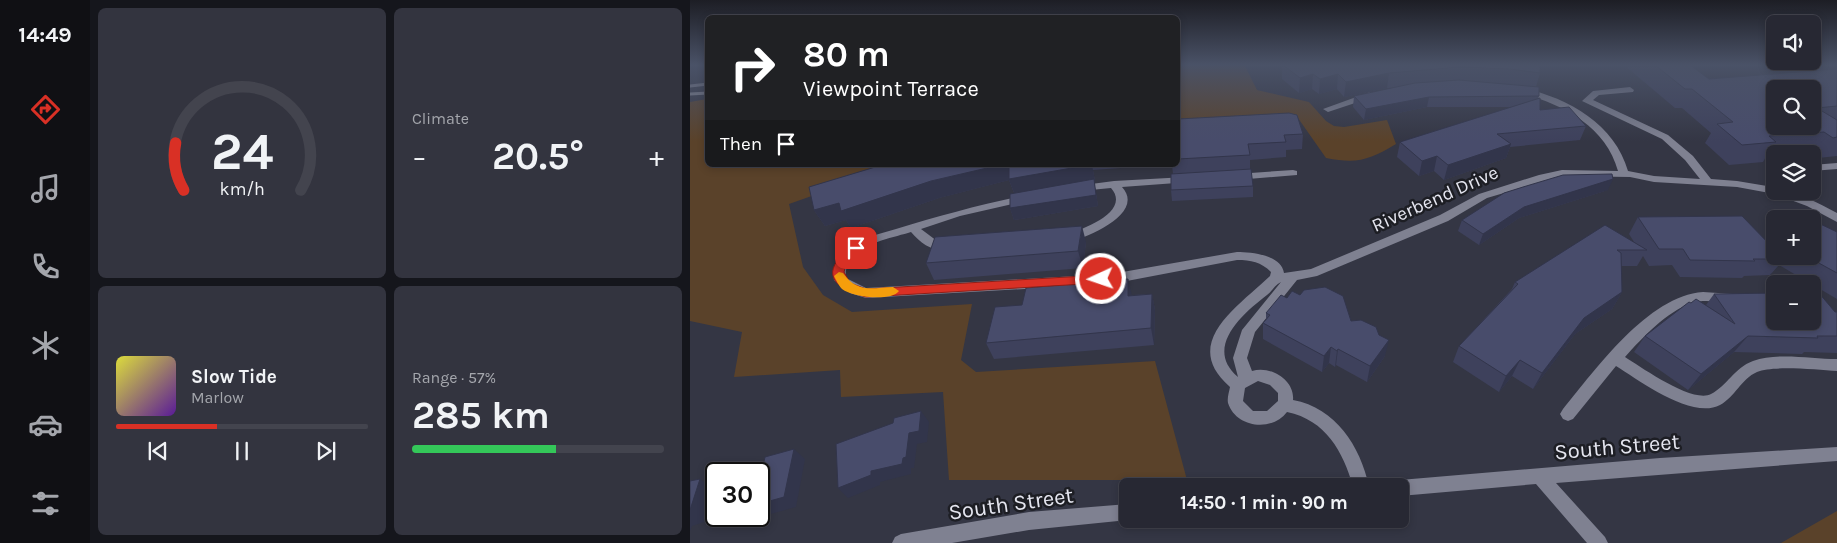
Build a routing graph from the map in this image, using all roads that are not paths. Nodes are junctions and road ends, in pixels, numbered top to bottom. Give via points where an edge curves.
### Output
1 (1514, 90) edge
2 (1626, 90) edge
3 (1381, 93) edge
4 (1328, 109) dead end
5 (1837, 166) edge
6 (1821, 167) edge
7 (1292, 173) dead end
8 (1624, 174) junction
9 (1223, 178) edge
10 (1193, 179) edge
11 (1708, 182) junction
12 (1114, 184) junction
13 (1766, 189) edge
14 (1066, 190) edge
15 (1042, 195) edge
16 (1800, 200) edge
17 (1837, 218) edge
18 (913, 226) junction
19 (1056, 239) edge
20 (962, 246) edge
21 (1276, 278) junction
22 (1292, 278) junction
23 (1741, 297) edge
24 (1615, 358) junction
25 (1837, 365) edge
26 (1243, 382) junction
27 (1285, 405) junction
28 (1568, 414) dead end
29 (1837, 454) edge
30 (1539, 476) junction
31 (1358, 478) edge
32 (1409, 487) edge
33 (1119, 513) edge
34 (901, 543) edge
35 (1600, 543) edge

1 - 8 street via 1544,95 1591,123 1616,149 1622,159
2 - 11 street via 1596,93 1586,101 1665,137 1689,158
3 - 4 street
5 - 6 street
7 - 9 street
8 - 11 street, Riverbend Drive
8 - 22 street, Riverbend Drive via 1562,173 1543,176 1483,196 1444,218
10 - 12 street
11 - 13 street, Riverbend Drive
12 - 14 street
12 - 19 street via 1122,197 1109,221 1082,236
15 - 18 street
16 - 17 street, Riverbend Drive
18 - 20 street via 925,241
18 - 21 street via 856,248 841,264 840,280 850,288 866,293 1091,280 1147,274 1237,256 1252,256 1268,262 1278,271
21 - 22 street, Riverbend Drive
21 - 26 street via 1236,314 1224,328 1218,342 1216,352 1221,371 1226,378
22 - 26 street via 1249,330 1240,358
23 - 24 street via 1704,297 1678,304 1646,328
24 - 25 street via 1657,384 1694,401 1705,402 1716,399 1741,374 1757,365
24 - 28 street
26 - 27 street via 1258,375 1277,380 1284,387
26 - 27 street via 1234,396 1237,407 1252,418 1271,417
27 - 31 street via 1311,412 1336,432 1346,445
29 - 30 street, South Street
30 - 32 street, South Street
30 - 35 street
33 - 34 street, South Street via 1029,521

